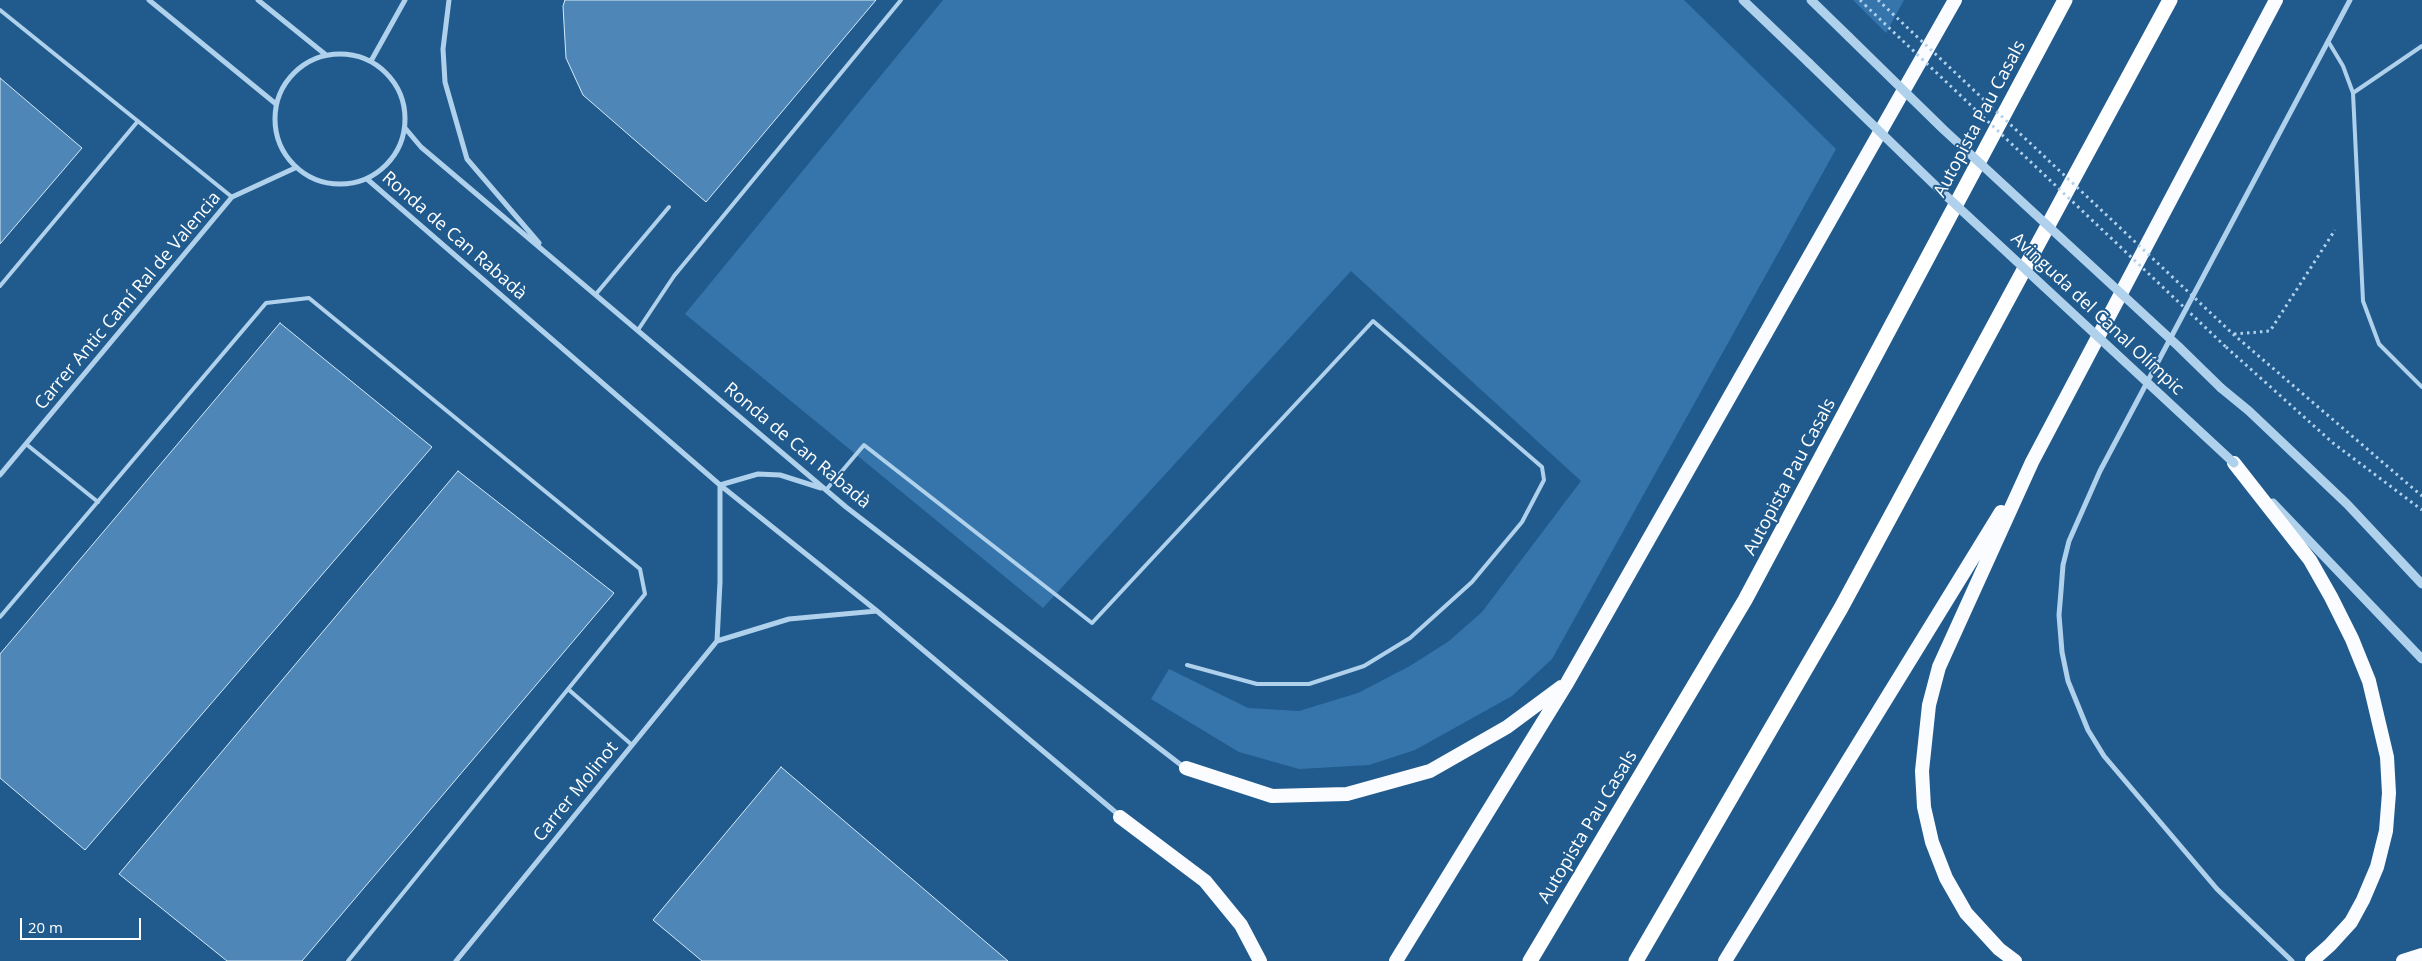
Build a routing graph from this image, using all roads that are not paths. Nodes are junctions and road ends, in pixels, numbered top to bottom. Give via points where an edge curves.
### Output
1 (149, 0) edge
2 (258, 0) edge
3 (404, 0) edge
4 (449, 0) edge
5 (901, 0) edge
6 (1743, 0) edge
7 (1812, 0) edge
8 (1955, 0) edge
9 (2065, 0) edge
10 (2170, 0) edge
11 (2276, 0) edge
12 (2350, 0) edge
13 (0, 10) edge
14 (2328, 41) junction
15 (2422, 46) edge
16 (326, 55) junction
17 (371, 61) junction
18 (2354, 93) junction
19 (276, 104) junction
20 (138, 121) junction
21 (405, 128) junction
22 (295, 168) junction
23 (367, 179) junction
24 (232, 197) junction
25 (669, 207) dead end
26 (549, 255) junction
27 (0, 286) edge
28 (596, 294) junction
29 (638, 330) junction
30 (2422, 387) edge
31 (26, 444) junction
32 (2032, 462) junction
33 (2234, 463) junction
34 (0, 475) edge
35 (720, 485) junction
36 (826, 490) junction
37 (98, 502) junction
38 (2422, 584) edge
39 (877, 611) junction
40 (0, 617) edge
41 (717, 641) junction
42 (2422, 659) edge
43 (1187, 665) dead end
44 (1567, 682) junction
45 (568, 689) junction
46 (632, 745) junction
47 (1186, 768) joint
48 (1120, 817) joint
49 (2422, 955) edge
50 (348, 961) edge
51 (456, 961) edge
52 (1260, 961) edge
53 (1396, 961) edge
54 (1530, 961) edge
55 (1636, 961) edge
56 (1725, 961) edge
57 (2014, 961) edge
58 (2292, 961) edge
59 (2312, 961) edge
60 (2403, 961) edge

1 - 19 street
2 - 16 street
3 - 17 street
4 - 26 street via 443,49 445,82 467,159
5 - 29 lane via 674,276
6 - 33 street, Avinguda del Canal Olímpic, bridge via 1943,193
7 - 38 street, Avinguda del Canal Olímpic, bridge via 1943,129 2347,504
8 - 44 highway
9 - 54 highway, Autopista Pau Casals via 1745,600
10 - 55 highway via 1840,608
11 - 32 highway
12 - 14 street
13 - 20 lane
14 - 18 lane
14 - 58 street via 2081,510 2063,565 2059,615 2068,681 2088,730 2104,756 2217,889
15 - 18 lane
16 - 17 street, Ronda de Can Rabadà via 349,54
16 - 19 street, Ronda de Can Rabadà via 309,61 294,72 283,86
17 - 21 street, Ronda de Can Rabadà via 387,73 398,89 405,108
18 - 30 lane via 2363,301 2379,344
19 - 22 street, Ronda de Can Rabadà via 277,138
20 - 24 lane
20 - 27 lane
21 - 23 street, Ronda de Can Rabadà via 399,149 386,167
21 - 26 street, Ronda de Can Rabadà via 421,146
22 - 23 street, Ronda de Can Rabadà via 329,184 348,185
22 - 24 street, Carrer Antic Camí Ral de Valencia
23 - 35 street, Ronda de Can Rabadà
24 - 31 street, Carrer Antic Camí Ral de Valencia
25 - 28 lane
26 - 28 street, Ronda de Can Rabadà
28 - 29 street, Ronda de Can Rabadà
29 - 36 street, Ronda de Can Rabadà
31 - 34 street, Carrer Antic Camí Ral de Valencia
31 - 37 lane
32 - 56 highway
32 - 57 highway via 1939,667 1923,740 1924,807 1932,842 1946,878 1966,913
33 - 42 street, Avinguda del Canal Olímpic
33 - 59 highway via 2310,560 2327,590 2369,681 2387,756 2386,832 2376,867 2351,922
35 - 36 street via 758,474 780,475
35 - 39 street, Ronda de Can Rabadà
35 - 41 street
36 - 43 lane via 864,445 1092,623 1373,321 1542,467 1544,480 1522,522 1472,582 1410,638 1364,666 1309,684 1257,684
36 - 47 street, Ronda de Can Rabadà
37 - 40 lane
37 - 45 lane via 266,303 310,298 640,569 645,594
39 - 41 street via 788,619
39 - 48 street, Ronda de Can Rabadà
41 - 46 street, Carrer Molinot
44 - 47 highway via 1507,727 1430,771 1347,794 1272,796
44 - 53 highway
45 - 46 lane
45 - 50 lane
46 - 51 street, Carrer Molinot
48 - 52 highway via 1205,882 1241,925
49 - 60 highway

